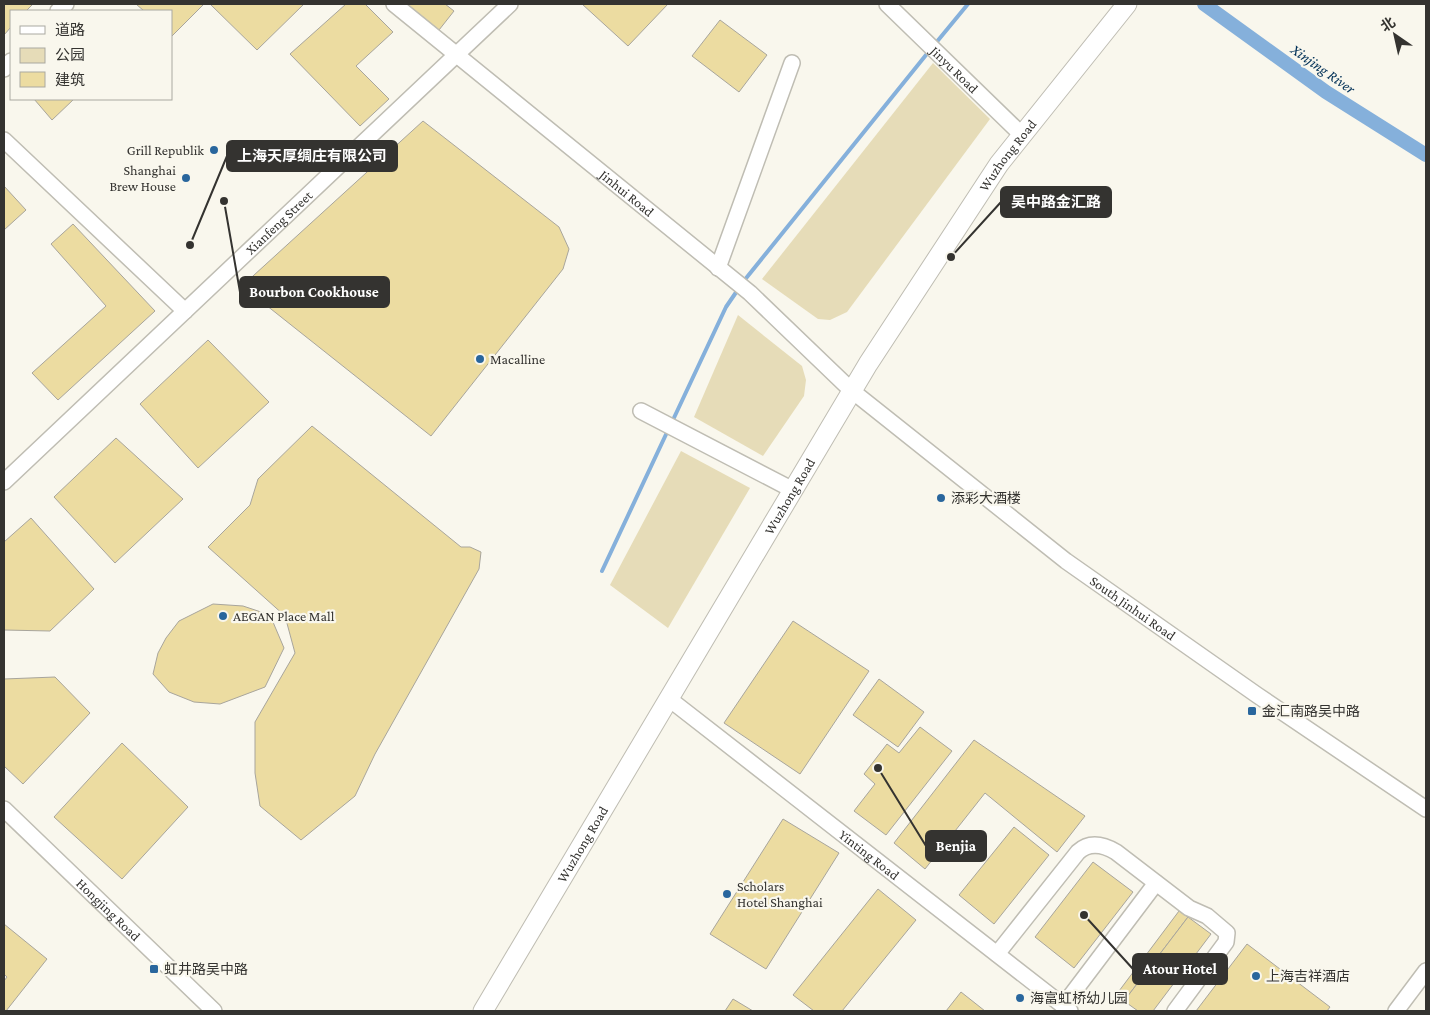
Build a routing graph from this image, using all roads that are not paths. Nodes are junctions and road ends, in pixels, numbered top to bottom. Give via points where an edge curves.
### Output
1 (394, 4) edge
2 (510, 4) edge
3 (887, 4) edge
4 (1127, 4) edge
5 (457, 54) junction
6 (792, 63) dead end
7 (1021, 134) junction
8 (4, 140) edge
9 (723, 271) junction
10 (185, 311) junction
11 (851, 390) junction
12 (644, 413) dead end
13 (4, 482) edge
14 (793, 490) junction
15 (668, 698) junction
16 (4, 809) edge
17 (1426, 809) edge
18 (1156, 883) junction
19 (997, 954) junction
20 (1426, 971) edge
21 (1066, 1008) edge
22 (214, 1011) edge
23 (483, 1011) edge
24 (1175, 1011) edge
25 (1396, 1011) edge

1 - 5 street, Jinhui Road
2 - 5 street, Xianfeng Street
3 - 7 street, Jinyu Road
4 - 7 main road, Wuzhong Road
5 - 9 street, Jinhui Road
5 - 10 street, Xianfeng Street
6 - 9 street
7 - 11 main road, Wuzhong Road
8 - 10 street
9 - 11 street, Jinhui Road
10 - 13 street, Xianfeng Street
11 - 14 main road, Wuzhong Road
11 - 17 street, South Jinhui Road via 1066,561
12 - 14 street
14 - 15 main road, Wuzhong Road
15 - 19 street, Yinting Road
15 - 23 main road, Wuzhong Road
16 - 22 street, Hongjing Road
18 - 19 street via 1106,846 1083,848
18 - 21 street
18 - 24 street via 1228,933 1226,942
19 - 21 street, Yinting Road
20 - 25 street

